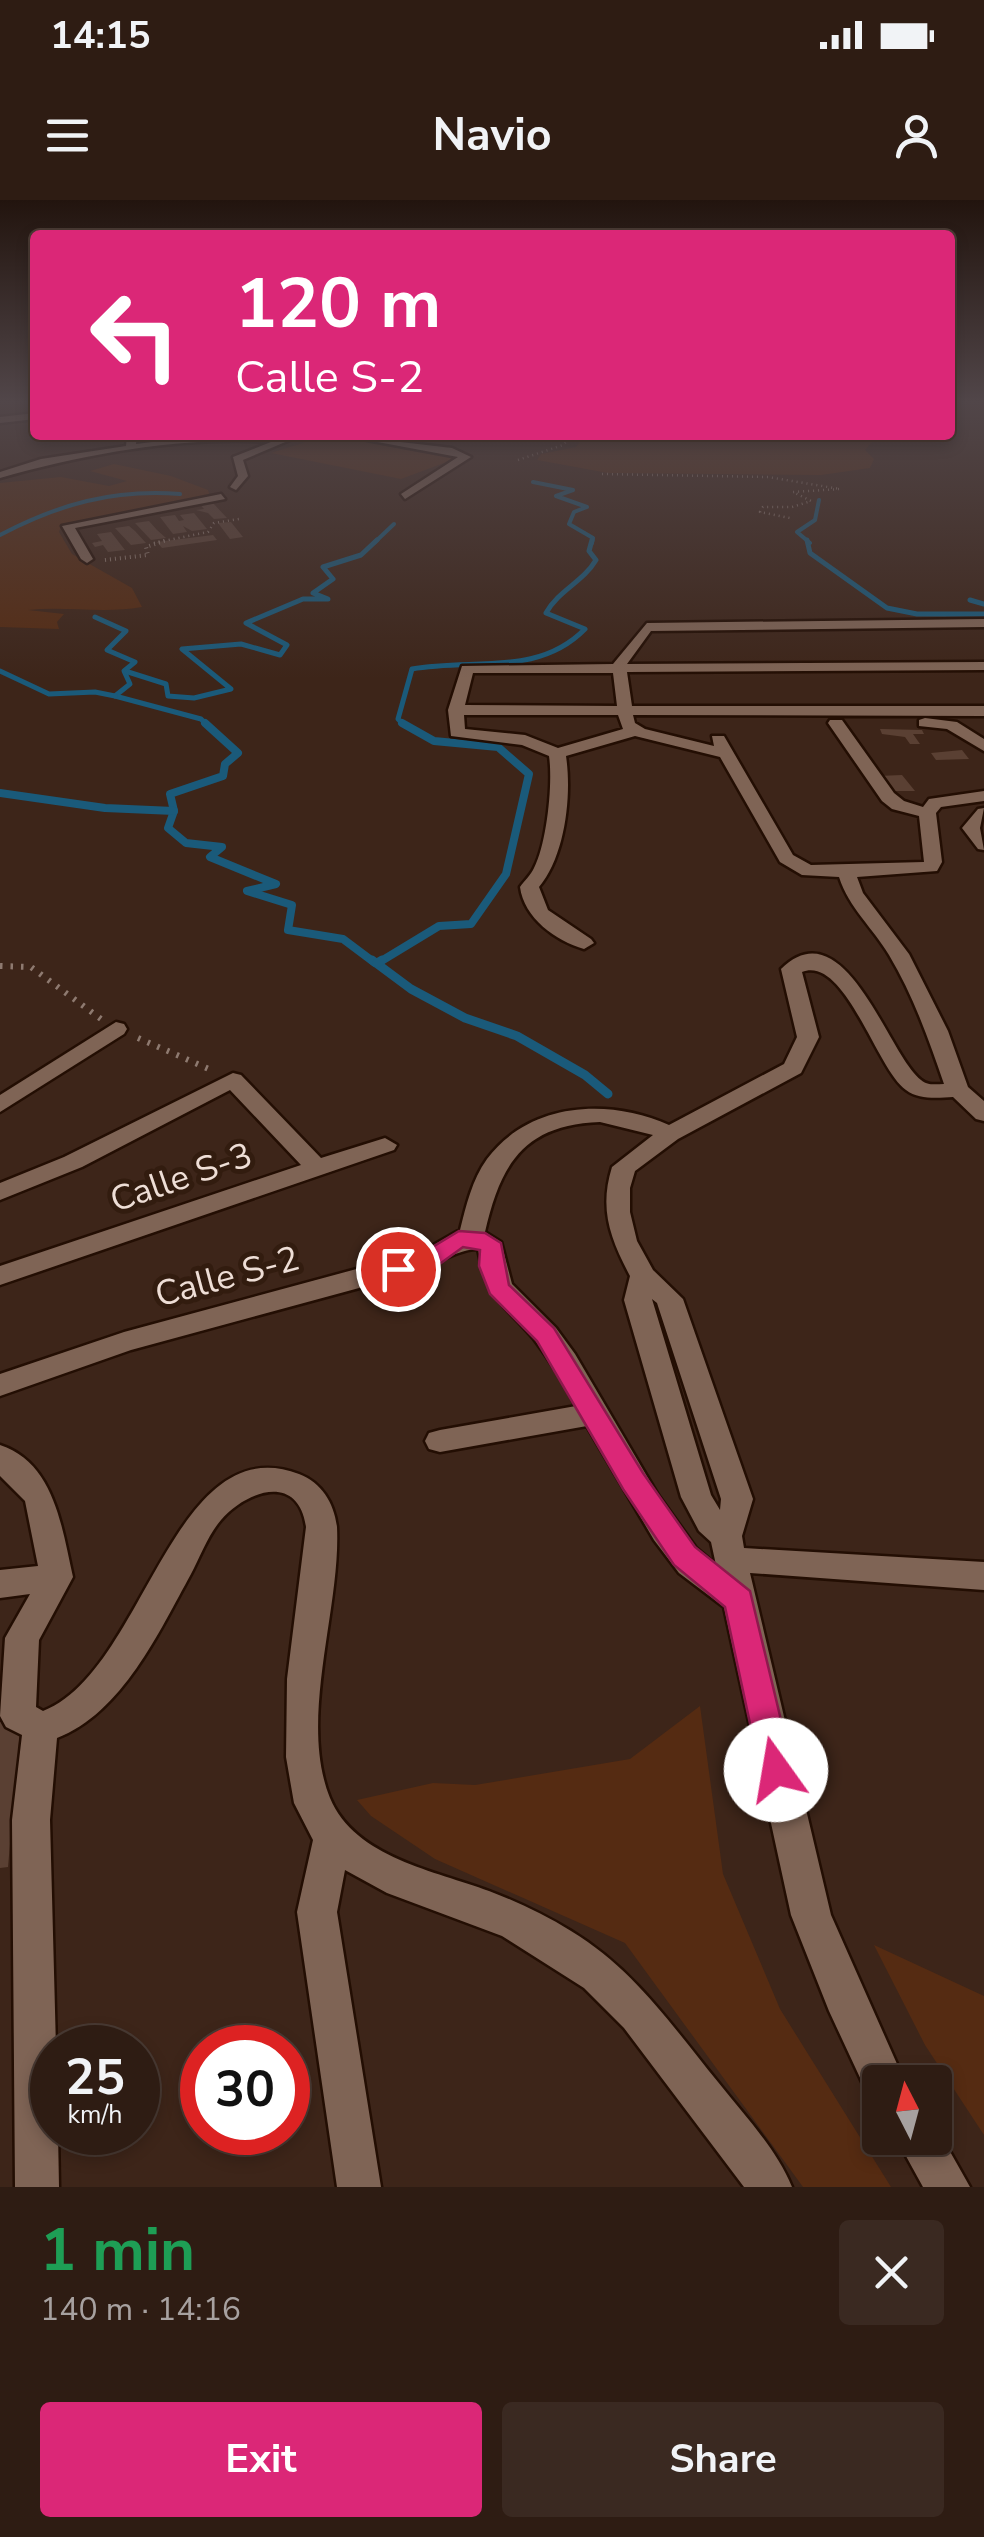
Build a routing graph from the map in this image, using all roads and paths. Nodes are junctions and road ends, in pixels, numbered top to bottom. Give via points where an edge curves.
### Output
1 (218, 494) edge
2 (237, 494) edge
3 (410, 494) edge
4 (796, 494) edge
5 (220, 496) junction
6 (406, 496) dead end
7 (790, 518) dead end
8 (240, 519) dead end
9 (87, 560) joint
10 (984, 624) edge
11 (966, 649) edge
12 (619, 665) junction
13 (984, 683) edge
14 (456, 710) junction
15 (984, 711) edge
16 (623, 712) junction
17 (836, 723) junction
18 (634, 730) junction
19 (724, 738) junction
20 (984, 746) edge
21 (557, 753) junction
22 (984, 796) edge
23 (984, 812) edge
24 (926, 813) junction
25 (984, 845) edge
26 (846, 872) junction
27 (584, 943) dead end
28 (116, 1028) dead end
29 (958, 1090) junction
30 (0, 1105) edge
31 (984, 1114) edge
32 (670, 1134) junction
33 (385, 1145) dead end
34 (317, 1168) junction
35 (0, 1192) edge
36 (470, 1237) junction
37 (0, 1276) edge
38 (0, 1385) edge
39 (592, 1414) junction
40 (440, 1441) dead end
41 (0, 1457) edge
42 (729, 1549) junction
43 (984, 1576) edge
44 (57, 1577) junction
45 (0, 1584) edge
46 (739, 1600) junction
47 (40, 1729) junction
48 (332, 1838) junction
49 (876, 2065) edge
50 (928, 2155) edge
51 (36, 2187) edge
52 (358, 2187) edge
53 (770, 2187) edge
54 (948, 2187) edge

1 - 5 street
2 - 5 street
3 - 6 street
4 - 7 path via 811,501 760,512
5 - 9 street via 68,526
8 - 9 path via 153,543 148,555
10 - 11 street
11 - 12 street
11 - 12 street via 647,627
11 - 13 street
12 - 14 street via 466,669
12 - 16 street
14 - 16 street
14 - 21 street via 458,733 525,740
15 - 16 street
16 - 18 street
17 - 19 street
17 - 20 street via 943,724
17 - 24 street via 888,797
18 - 19 street
18 - 21 street
19 - 26 street via 786,858 809,871
21 - 27 street via 544,868 528,887 529,898 534,910
22 - 24 street via 935,802
23 - 25 street via 971,828
24 - 26 street via 930,867
26 - 29 street via 854,894 899,954
28 - 30 street
29 - 31 street
29 - 32 street via 928,1091 909,1082 840,977 806,962 791,969 808,1037 794,1068
32 - 36 street via 599,1114 539,1128 493,1168
32 - 42 street via 624,1168 617,1212 644,1276 638,1300 696,1496
33 - 34 street, Calle S-3
34 - 35 street via 233,1080 74,1162
34 - 37 street, Calle S-3
36 - 38 street, Calle S-2 via 398,1269 124,1342
36 - 39 street via 492,1248 498,1288 546,1334
39 - 40 street
39 - 46 street via 684,1556
41 - 44 street via 38,1496
42 - 43 street via 756,1559
42 - 46 street
44 - 45 street
44 - 47 street via 22,1638 18,1716
46 - 49 street via 811,1915
47 - 48 street via 69,1720 102,1688 206,1516 228,1492 249,1481 294,1485 311,1496 320,1516 306,1655 306,1764 314,1803
47 - 51 street via 30,1820
48 - 52 street via 317,1912
48 - 53 street via 386,1873 515,1922 621,1994
50 - 54 street

